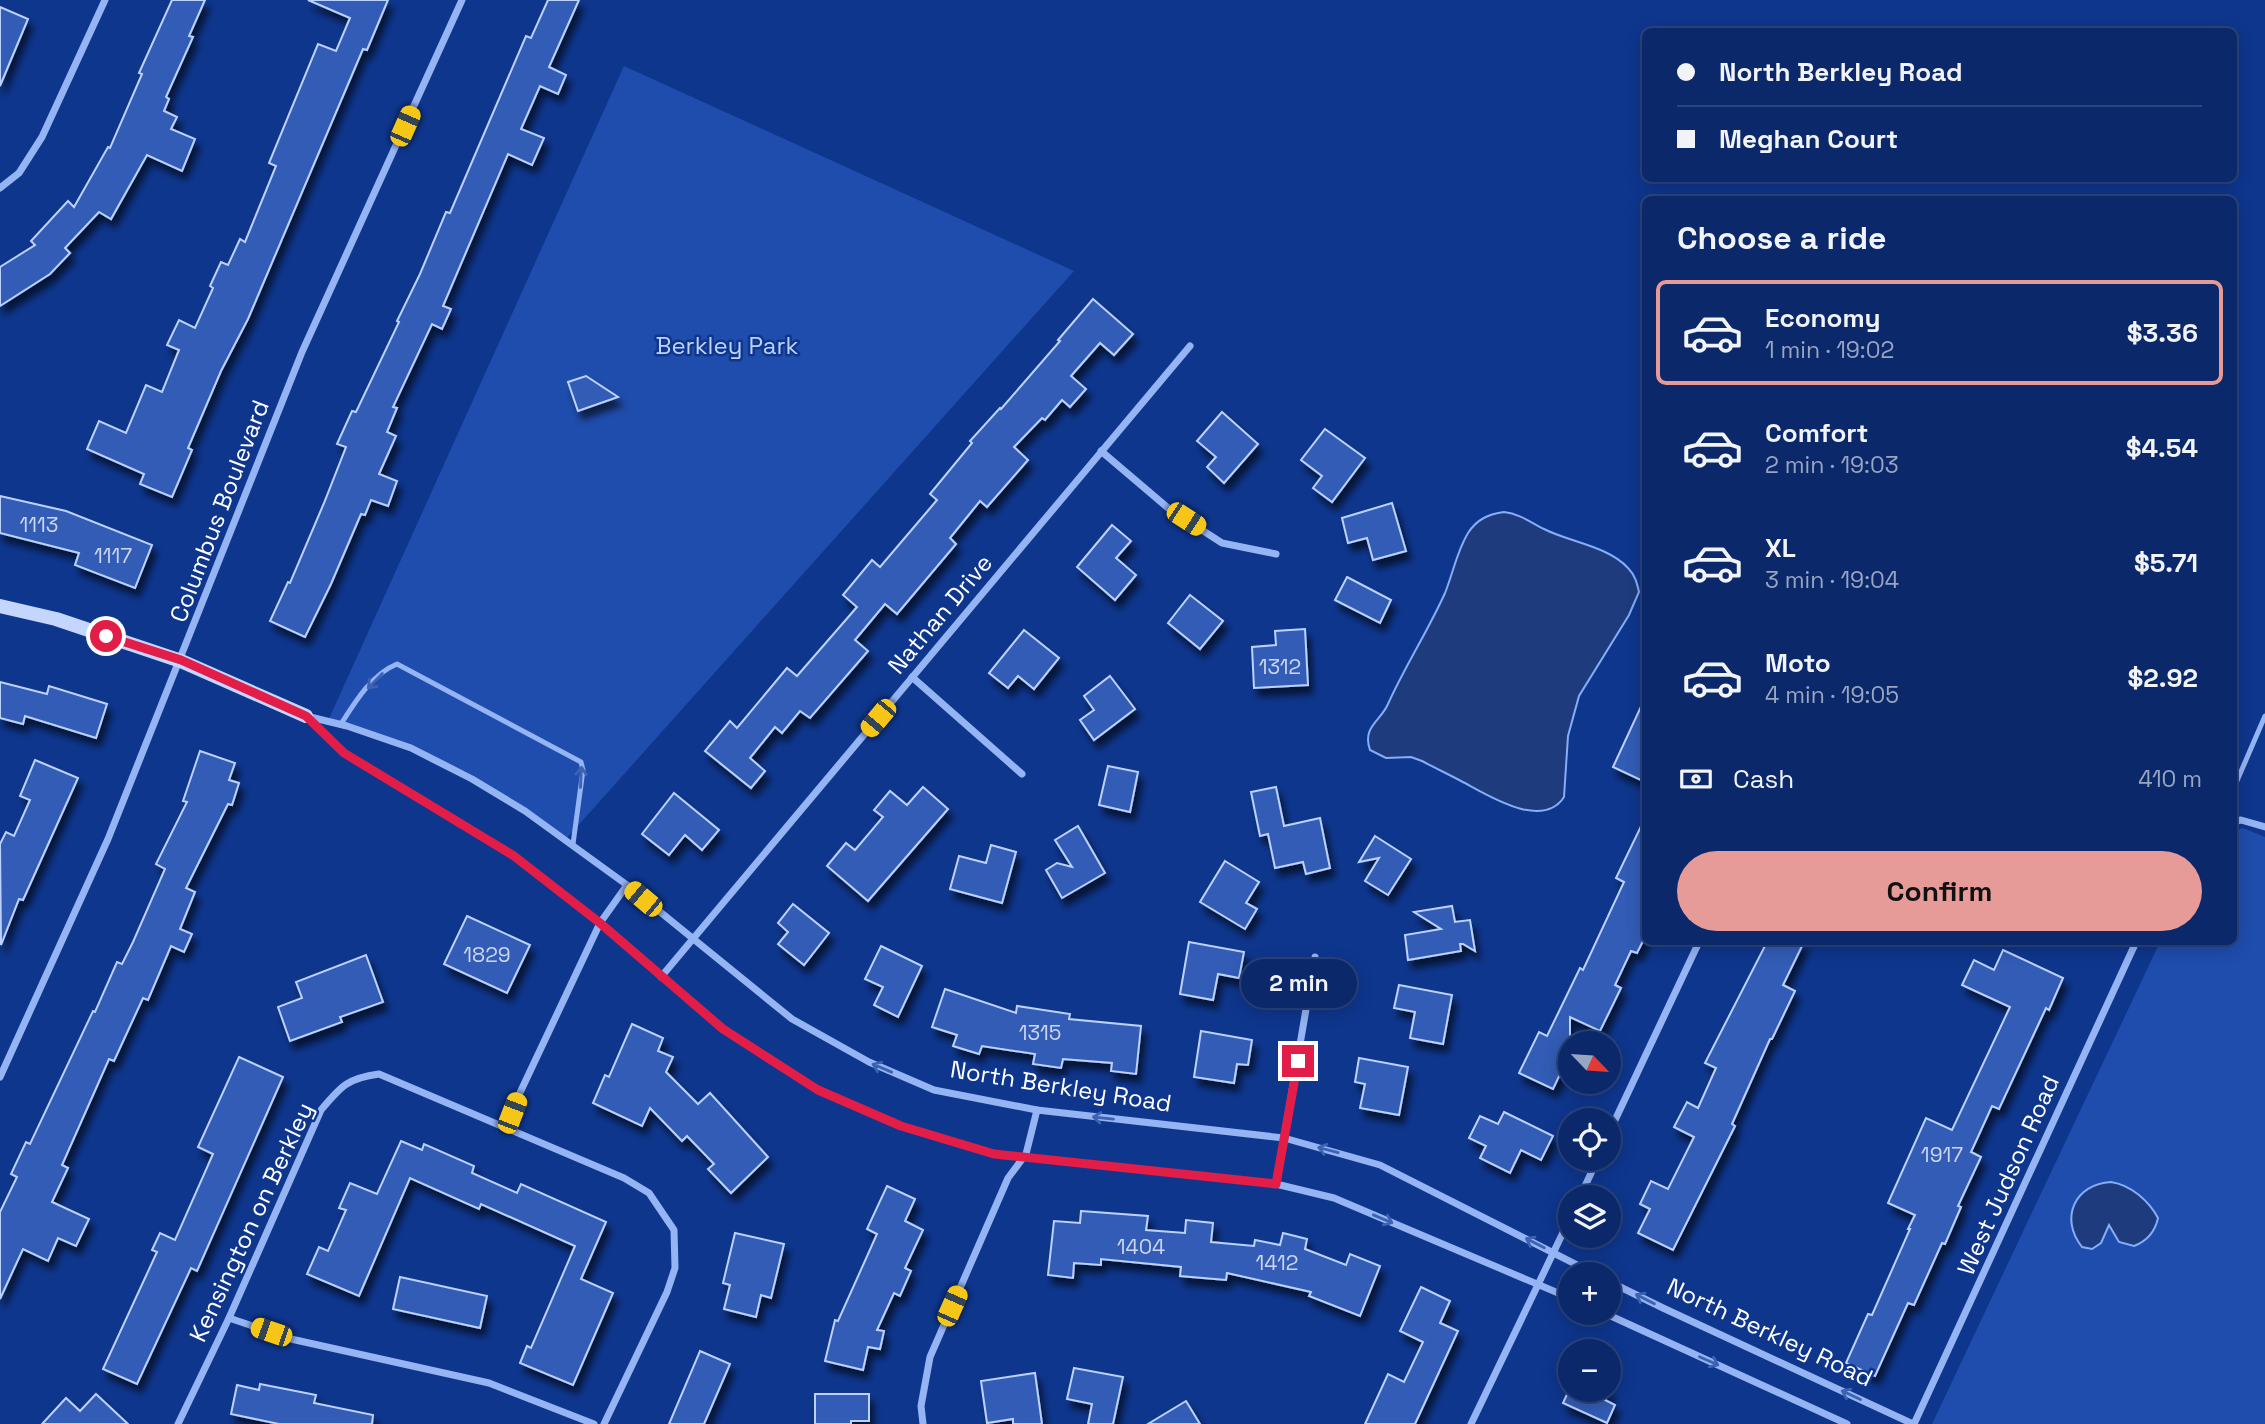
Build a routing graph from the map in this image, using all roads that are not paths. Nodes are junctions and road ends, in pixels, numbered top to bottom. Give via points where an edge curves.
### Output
1 (105, 0) edge
2 (462, 0) edge
3 (0, 188) edge
4 (1190, 346) dead end
5 (1101, 451) junction
6 (1276, 554) dead end
7 (0, 606) edge
8 (181, 660) junction
9 (912, 677) junction
10 (306, 716) junction
11 (2265, 716) edge
12 (341, 724) junction
13 (1022, 774) dead end
14 (2237, 781) edge
15 (2237, 821) edge
16 (2265, 827) edge
17 (573, 844) junction
18 (627, 885) junction
19 (600, 923) junction
20 (693, 940) junction
21 (1698, 945) edge
22 (2135, 945) edge
23 (1315, 957) dead end
24 (661, 977) junction
25 (0, 1077) edge
26 (1621, 1108) edge
27 (1038, 1110) junction
28 (506, 1127) junction
29 (1284, 1138) junction
30 (1023, 1158) junction
31 (1276, 1184) junction
32 (1558, 1244) edge
33 (1554, 1253) junction
34 (1572, 1262) edge
35 (1539, 1284) junction
36 (1621, 1287) edge
37 (1558, 1293) edge
38 (229, 1318) junction
39 (1621, 1321) edge
40 (178, 1424) edge
41 (594, 1424) edge
42 (604, 1424) edge
43 (923, 1424) edge
44 (1471, 1424) edge
45 (1847, 1424) edge
46 (1914, 1424) edge

1 - 3 street via 42,137 19,173
2 - 8 street, Columbus Boulevard via 302,352
4 - 5 street, Nathan Drive
5 - 6 street via 1167,508 1222,543
5 - 9 street, Nathan Drive
7 - 8 street, North Berkley Road via 56,619
8 - 10 street, North Berkley Road
8 - 25 street, Columbus Boulevard via 108,839
9 - 13 street
9 - 20 street, Nathan Drive
10 - 12 street, North Berkley Road
10 - 19 street, North Berkley Road via 344,753 514,856
11 - 14 lane
12 - 17 street, North Berkley Road via 411,748 472,779
17 -> 12 lane via 581,762 397,664 356,699
15 - 16 street
17 - 18 street, North Berkley Road
18 - 19 street
18 - 20 street, North Berkley Road
19 - 24 street, North Berkley Road
19 - 28 street
20 - 24 street, Nathan Drive
27 -> 20 street, North Berkley Road via 934,1090 869,1062 792,1019
21 - 26 street
22 - 46 street, West Judson Road
23 - 29 street
24 - 30 street, North Berkley Road via 723,1029 818,1090 901,1126
29 -> 27 street, North Berkley Road
27 - 30 street
28 - 38 street, Kensington on Berkley via 379,1074 358,1077 342,1086 321,1110
28 - 42 street, Kensington on Berkley via 649,1193 674,1230 675,1268 667,1292
29 - 31 street
33 -> 29 street, North Berkley Road via 1380,1165
30 - 31 street, North Berkley Road
30 - 43 street via 1008,1178 930,1357 921,1406
31 -> 35 street, North Berkley Road via 1334,1198
32 - 33 street
33 - 34 street, North Berkley Road
33 - 35 street
35 - 37 street, North Berkley Road
35 - 44 street
46 -> 36 street, North Berkley Road
38 - 40 street, Kensington on Berkley
38 - 41 street via 291,1339 489,1383
39 -> 45 street, North Berkley Road

